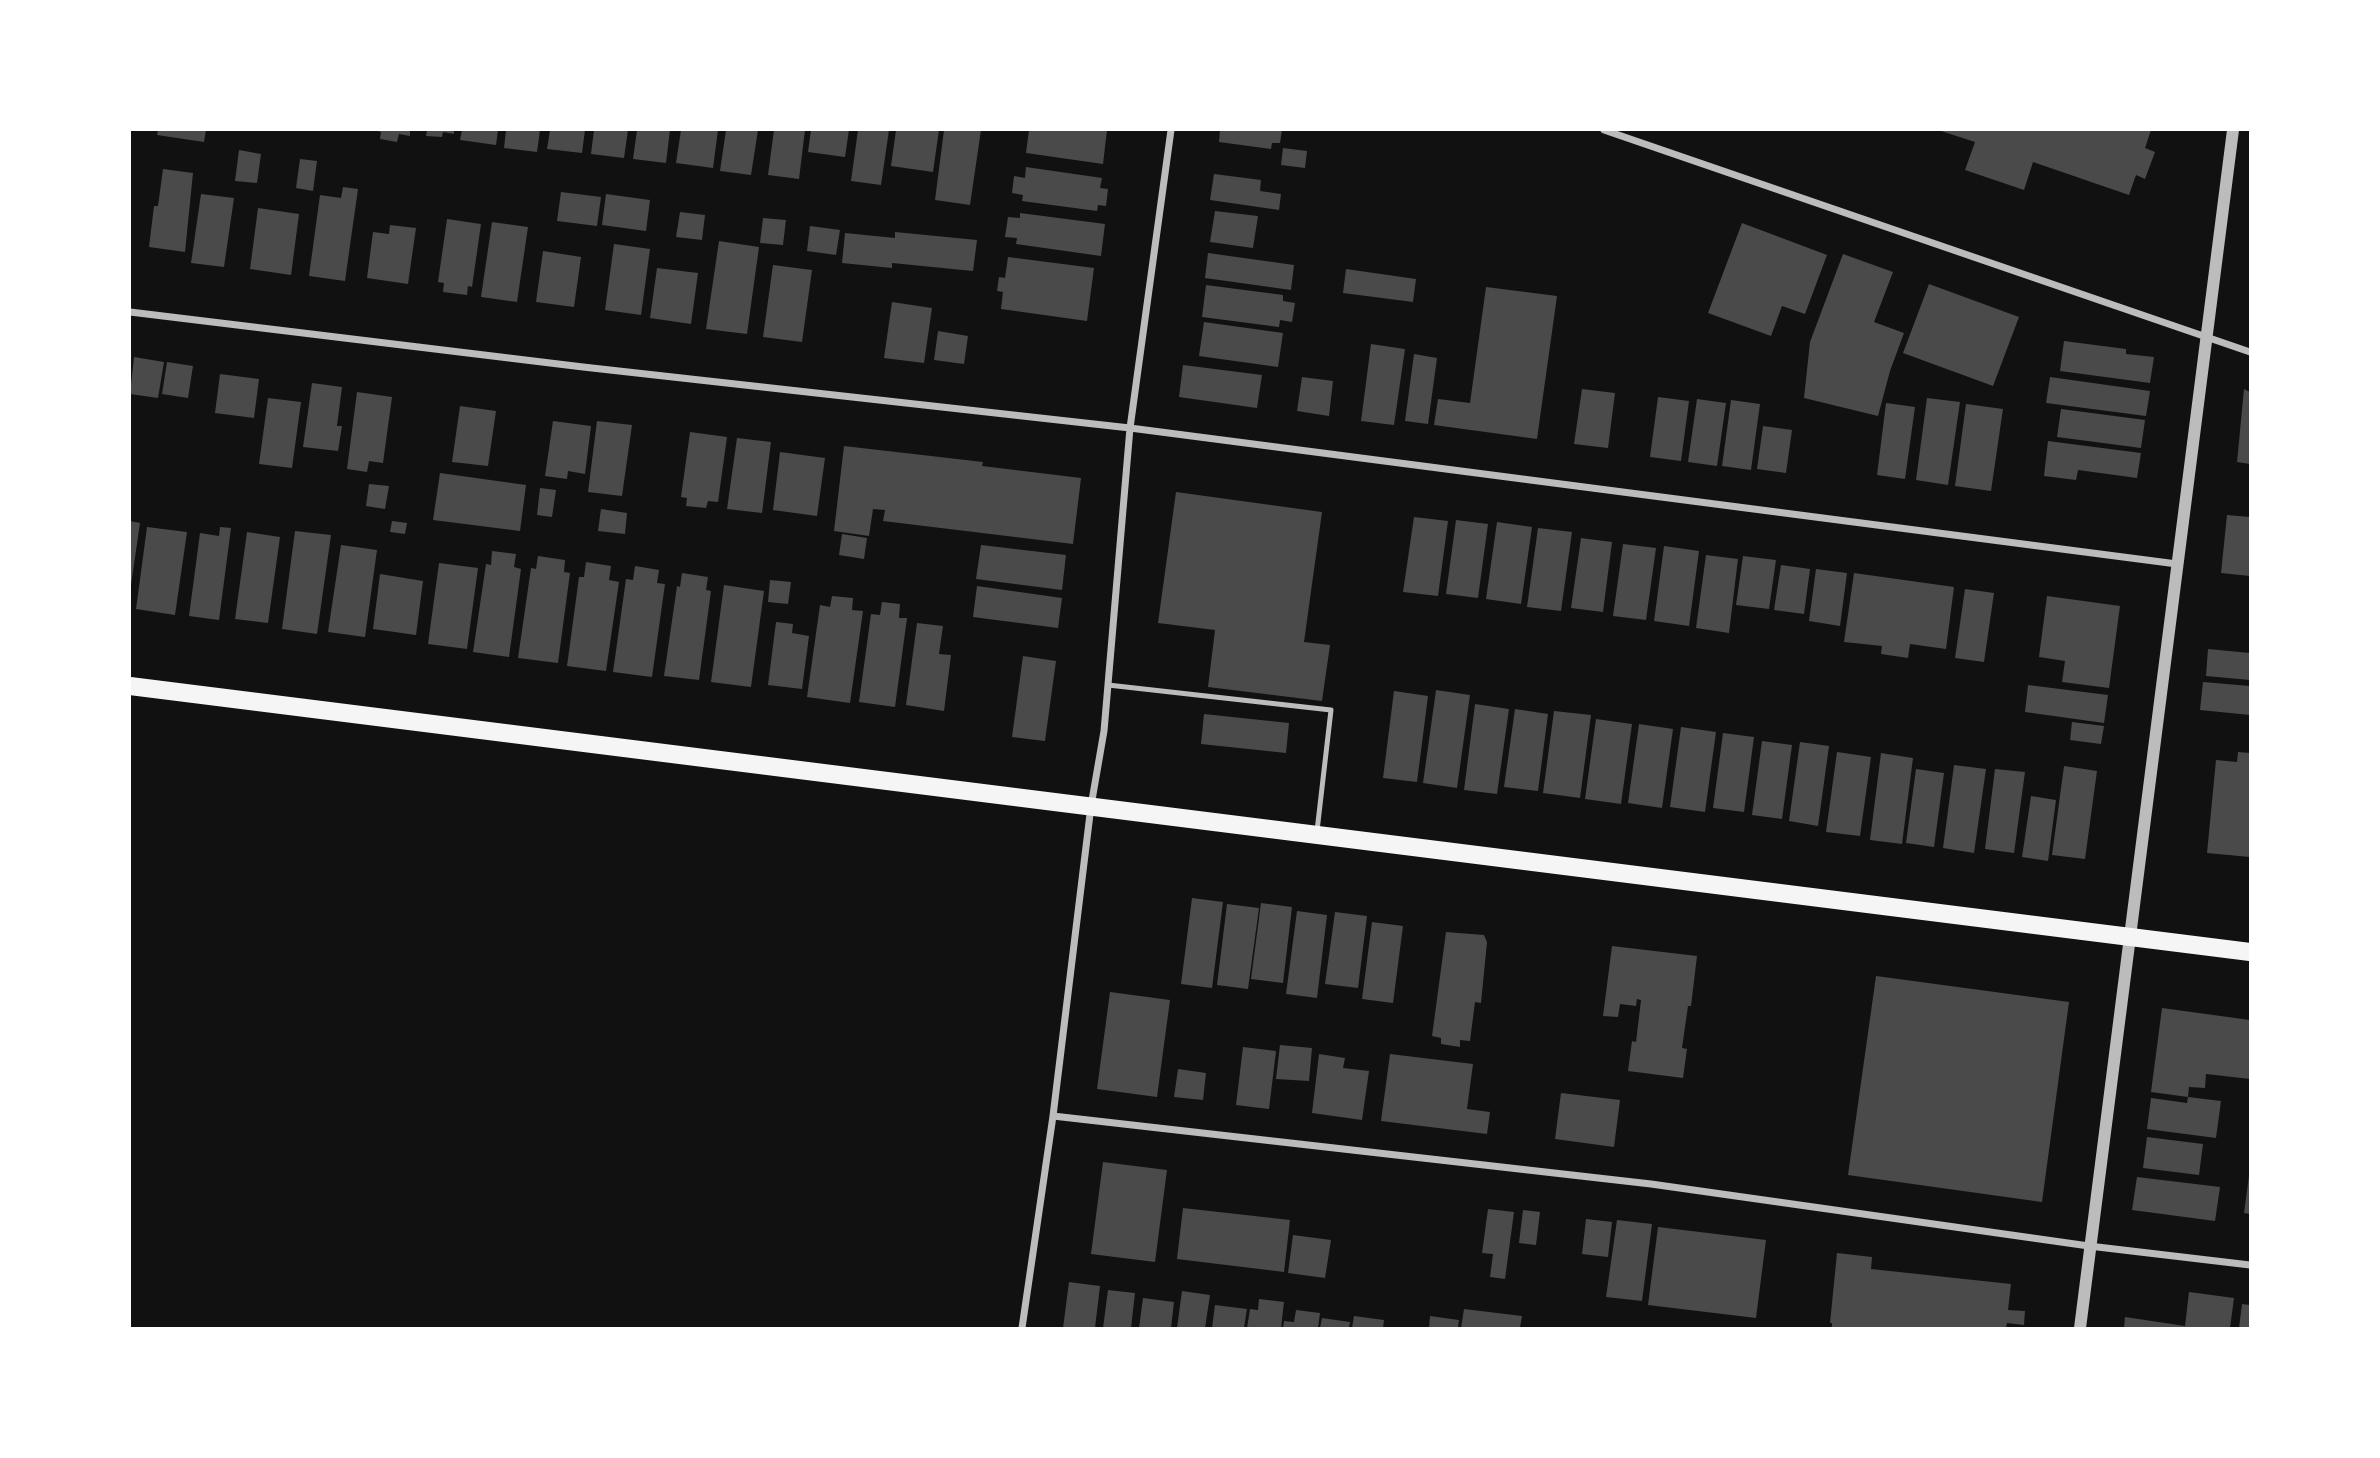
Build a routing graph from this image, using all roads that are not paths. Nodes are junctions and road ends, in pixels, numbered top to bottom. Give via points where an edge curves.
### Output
1 (1171, 130) edge
2 (1604, 130) edge
3 (2233, 130) edge
4 (130, 312) edge
5 (2207, 337) junction
6 (2250, 352) edge
7 (1130, 428) junction
8 (2177, 564) junction
9 (1108, 685) junction
10 (130, 686) edge
11 (1091, 806) junction
12 (1316, 836) junction
13 (2130, 936) junction
14 (2250, 952) edge
15 (1053, 1116) junction
16 (2089, 1247) junction
17 (2250, 1265) edge
18 (1022, 1328) edge
19 (2080, 1328) edge

1 - 7 street
2 - 5 street
3 - 5 street
4 - 7 street
5 - 6 street
5 - 8 street
7 - 8 street
7 - 9 street
8 - 13 street
9 - 11 street
9 - 12 lane via 1331,710
10 - 11 main road
11 - 12 main road
11 - 15 street
12 - 13 main road
13 - 14 main road
13 - 16 street
15 - 16 street via 1651,1184
15 - 18 street
16 - 17 street
16 - 19 street

